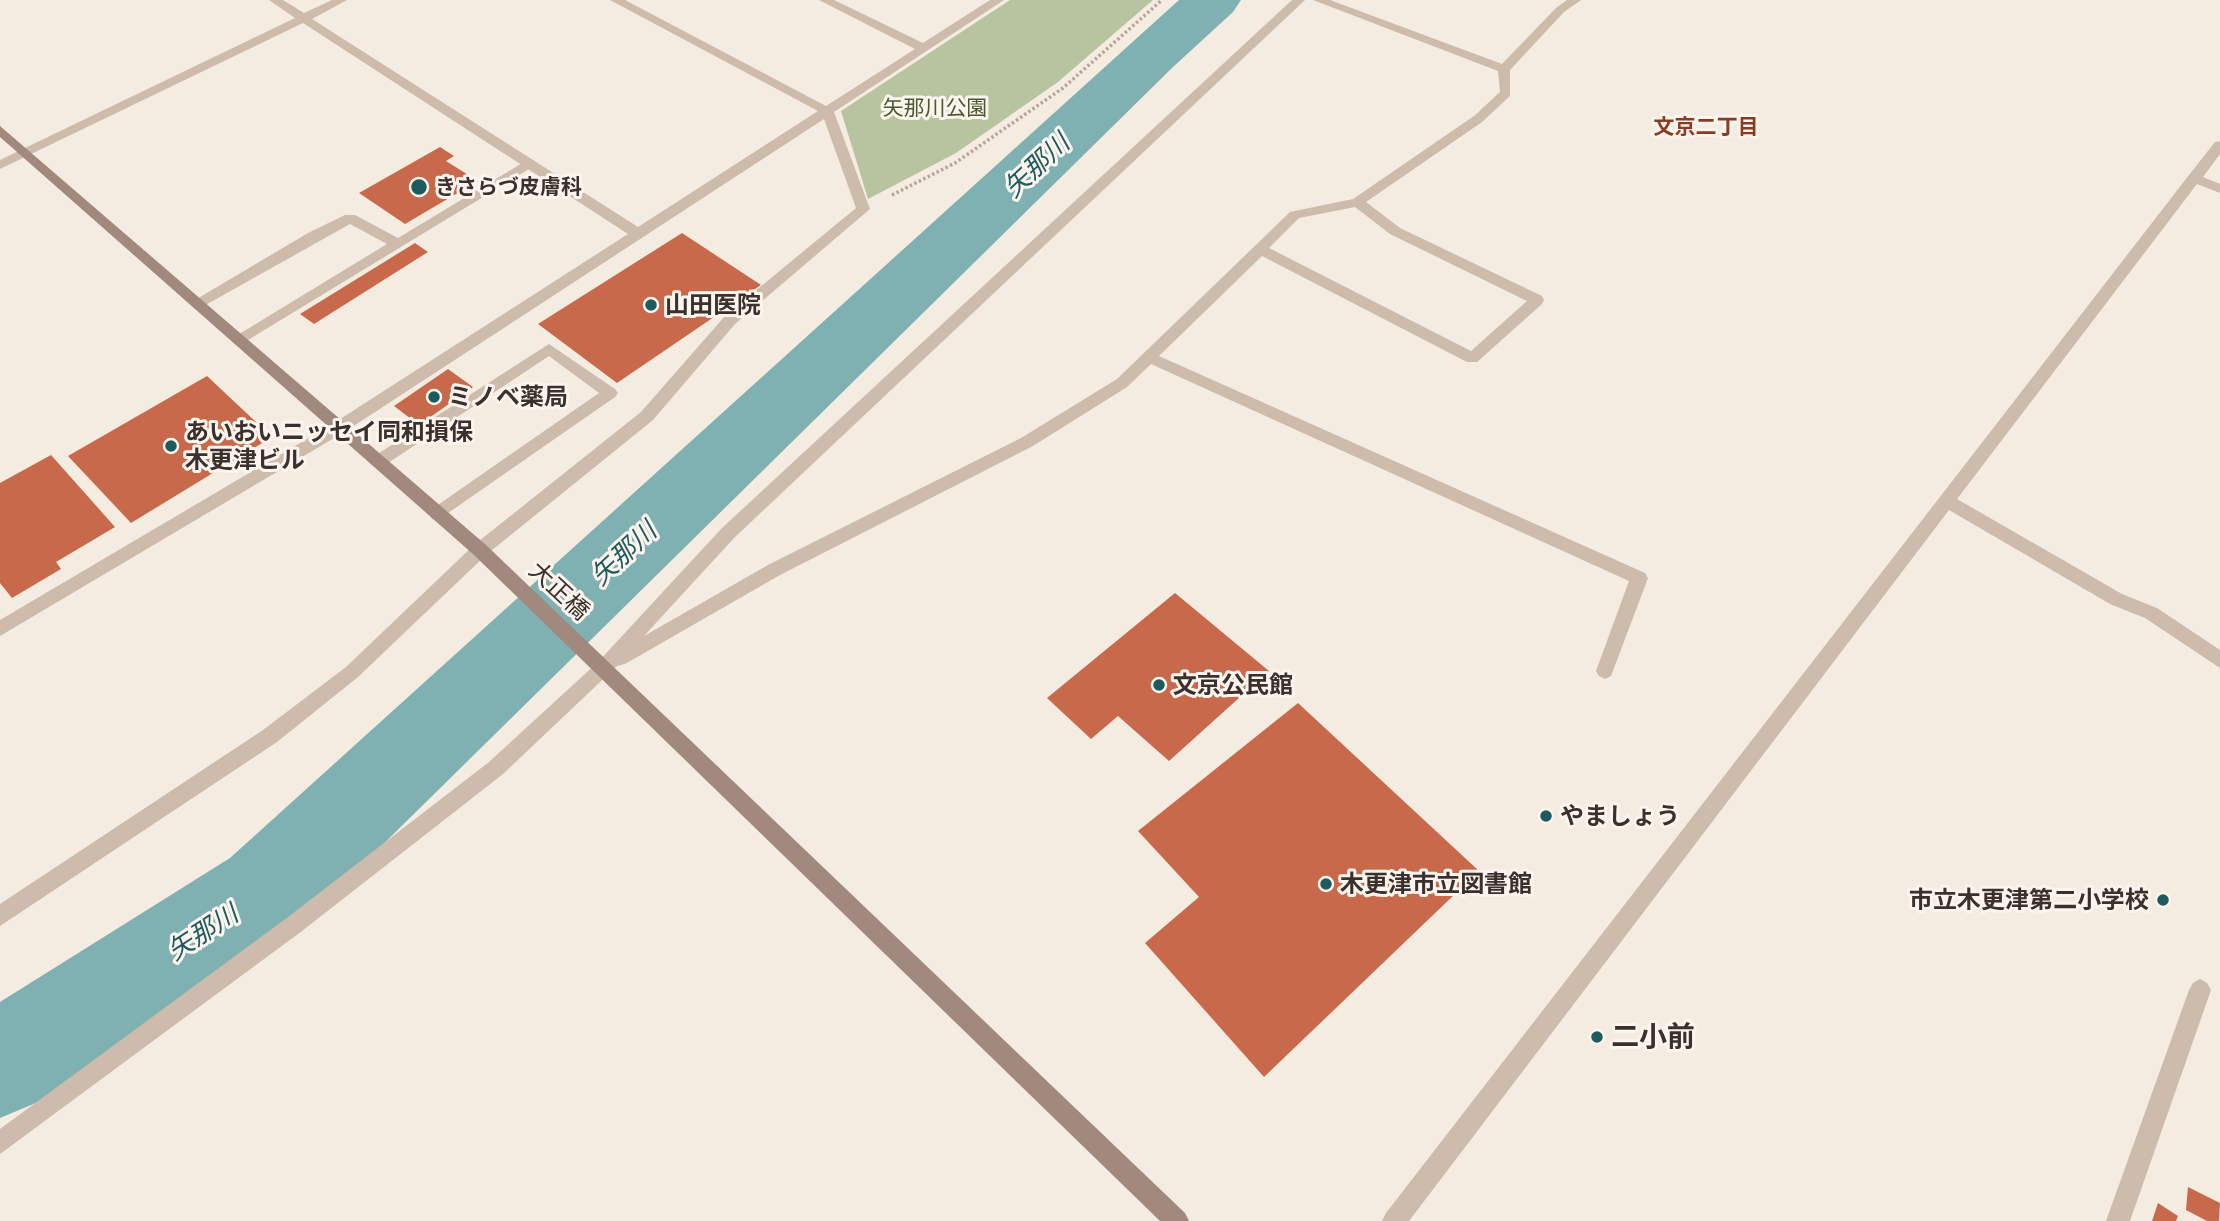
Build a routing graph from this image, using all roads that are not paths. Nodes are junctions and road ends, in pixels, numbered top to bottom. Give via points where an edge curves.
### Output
1 (275, 0) edge
2 (341, 0) edge
3 (616, 0) edge
4 (825, 0) edge
5 (998, 0) edge
6 (1299, 0) edge
7 (1319, 0) edge
8 (1575, 0) edge
9 (303, 19) junction
10 (925, 49) junction
11 (1504, 69) junction
12 (827, 111) junction
13 (0, 130) edge
14 (2220, 145) edge
15 (26, 153) junction
16 (529, 163) junction
17 (0, 165) edge
18 (2194, 178) junction
19 (2220, 189) edge
20 (1357, 202) junction
21 (637, 233) junction
22 (398, 244) junction
23 (1260, 249) junction
24 (197, 303) junction
25 (239, 339) junction
26 (1149, 357) junction
27 (340, 427) junction
28 (379, 461) junction
29 (1947, 501) junction
30 (438, 514) junction
31 (480, 550) junction
32 (0, 629) edge
33 (2220, 660) edge
34 (604, 667) junction
35 (1605, 671) dead end
36 (0, 916) edge
37 (2200, 990) dead end
38 (0, 1143) edge
39 (1177, 1221) edge
40 (1394, 1221) edge
41 (2118, 1221) edge

1 - 9 street
2 - 9 street
3 - 12 street
4 - 10 street
5 - 10 street
6 - 34 street via 728,533
7 - 11 street
8 - 11 street
9 - 15 street
9 - 16 street
10 - 12 street
11 - 20 street via 1506,93 1478,119
12 - 21 street
12 - 31 street via 863,209 730,320 647,416
13 - 15 street, 大正橋
14 - 18 street
15 - 17 street
15 - 24 street, 大正橋
16 - 21 street
16 - 22 street
18 - 19 street
18 - 29 street
20 - 23 street via 1295,215
20 - 23 street via 1395,231 1537,300 1472,358
21 - 27 street
22 - 24 street via 350,218
22 - 25 street
23 - 26 street
24 - 25 street, 大正橋
25 - 27 street, 大正橋
26 - 34 street via 1122,383 1027,442 774,570
26 - 35 street via 1639,578
27 - 28 street, 大正橋
27 - 32 street
28 - 30 street, 大正橋
28 - 30 street via 549,349 610,393
29 - 33 street via 2116,599 2151,613
29 - 40 street
30 - 31 street, 大正橋
31 - 34 street, 大正橋
31 - 36 street via 352,671 270,736
34 - 38 street via 496,768
34 - 39 street, 大正橋
37 - 41 street

